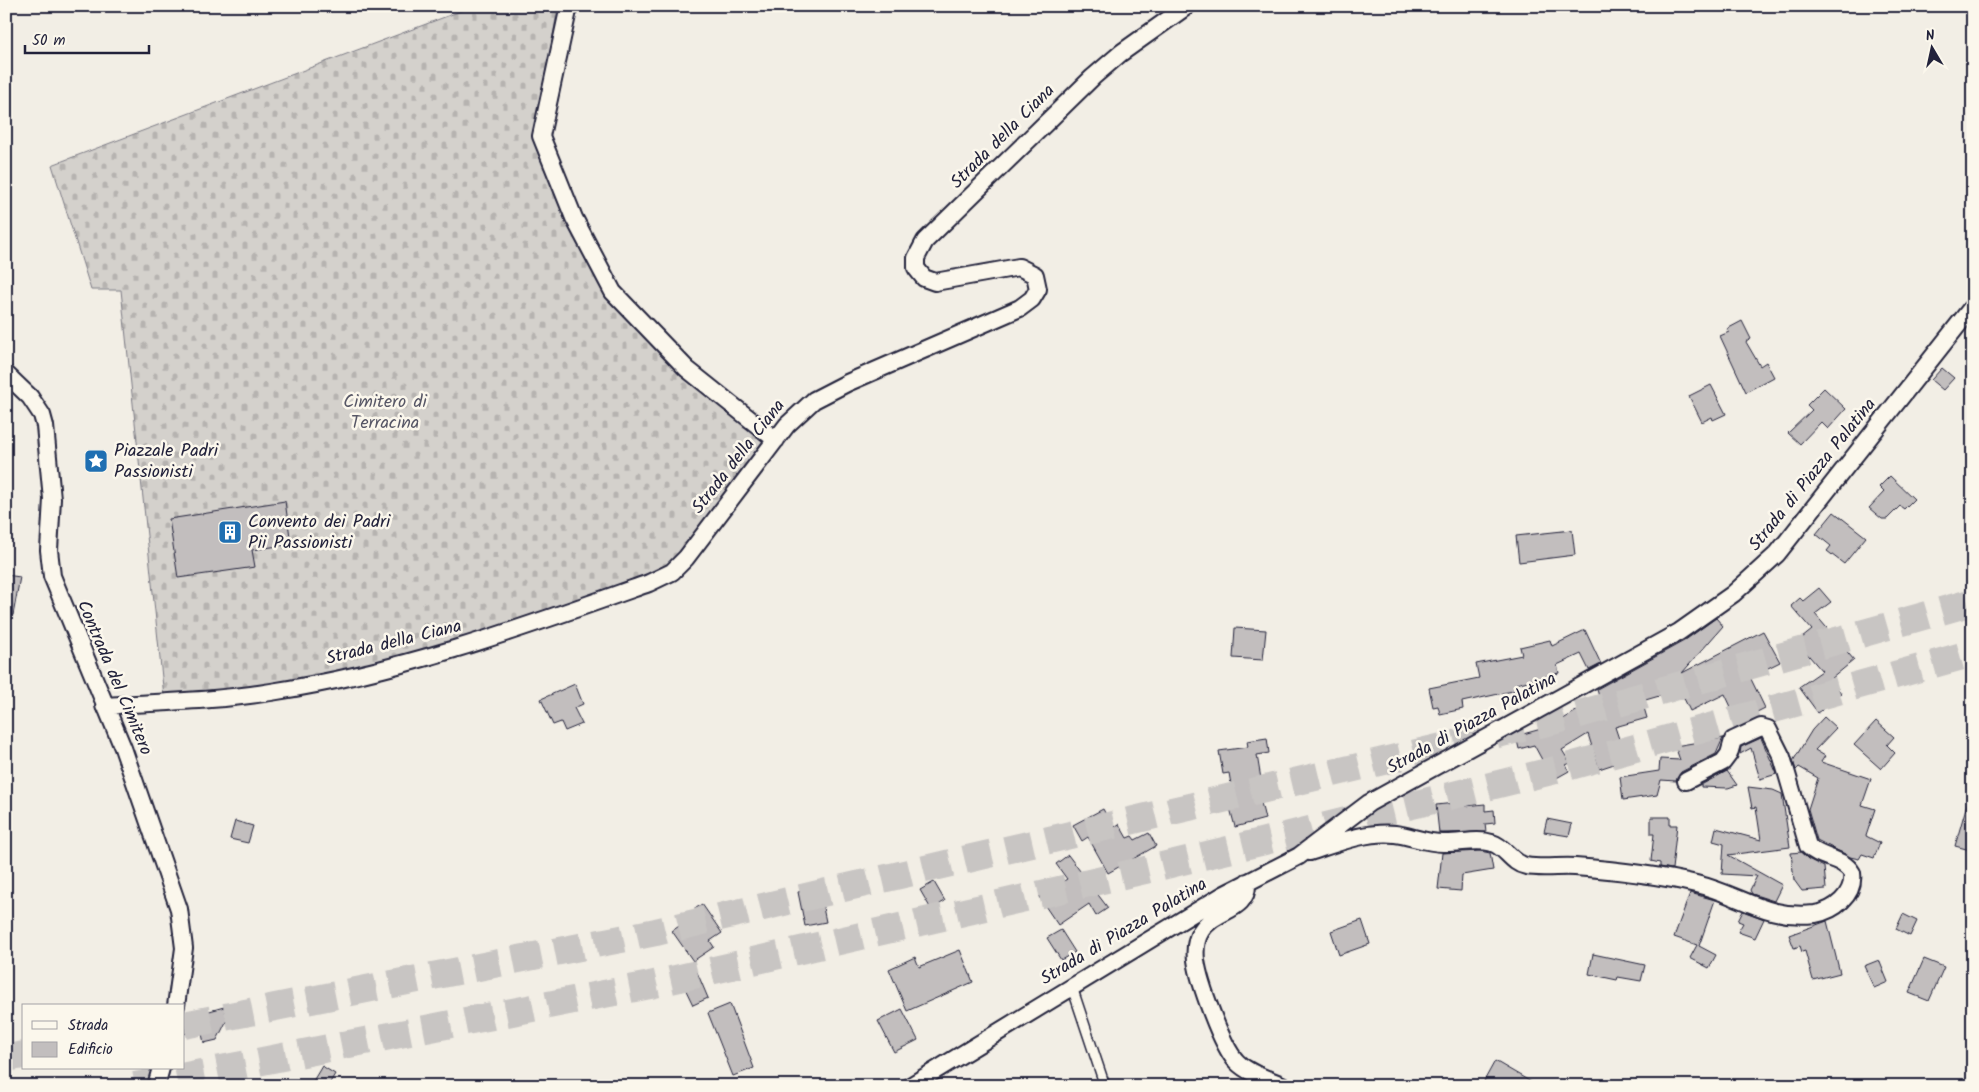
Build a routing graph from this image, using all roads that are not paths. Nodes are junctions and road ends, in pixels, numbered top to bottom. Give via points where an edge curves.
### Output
1 (569, 6) edge
2 (1186, 6) edge
3 (1973, 306) edge
4 (6, 374) edge
5 (776, 440) junction
6 (104, 706) junction
7 (1686, 781) dead end
8 (1299, 856) junction
9 (1247, 882) junction
10 (1072, 987) junction
11 (176, 1004) edge
12 (160, 1070) edge
13 (156, 1086) edge
14 (910, 1086) edge
15 (1105, 1086) edge
16 (1284, 1086) edge

1 - 5 street via 541,136 574,218 613,292 688,368
2 - 5 street, Strada della Ciana via 1093,77 918,252 915,263 919,272 935,282 1006,268 1026,269 1038,280 1038,289 1032,299 1005,315 824,394 796,416
3 - 8 street, Strada di Piazza Palatina via 1796,531 1770,562 1740,589 1643,653 1369,803
4 - 6 street, Contrada del Cimitero via 30,397 44,420 52,499 49,550 52,576
5 - 6 street, Strada della Ciana via 682,563 672,572 649,583 475,644 412,661 270,692
6 - 11 street, Contrada del Cimitero via 123,748 179,909 184,948
7 - 8 street via 1723,762 1733,740 1761,727 1768,729 1782,757 1808,846 1818,855 1845,865 1852,873 1845,897 1821,912 1774,913 1692,883 1585,868 1527,866 1515,861 1494,843 1432,842 1394,834 1361,836
8 - 9 street, Strada di Piazza Palatina
9 - 10 street, Strada di Piazza Palatina
9 - 16 street via 1243,900 1215,916 1201,931 1196,943 1196,960 1202,985 1233,1057 1250,1072
10 - 14 street, Strada di Piazza Palatina
10 - 15 lane
12 - 13 street

